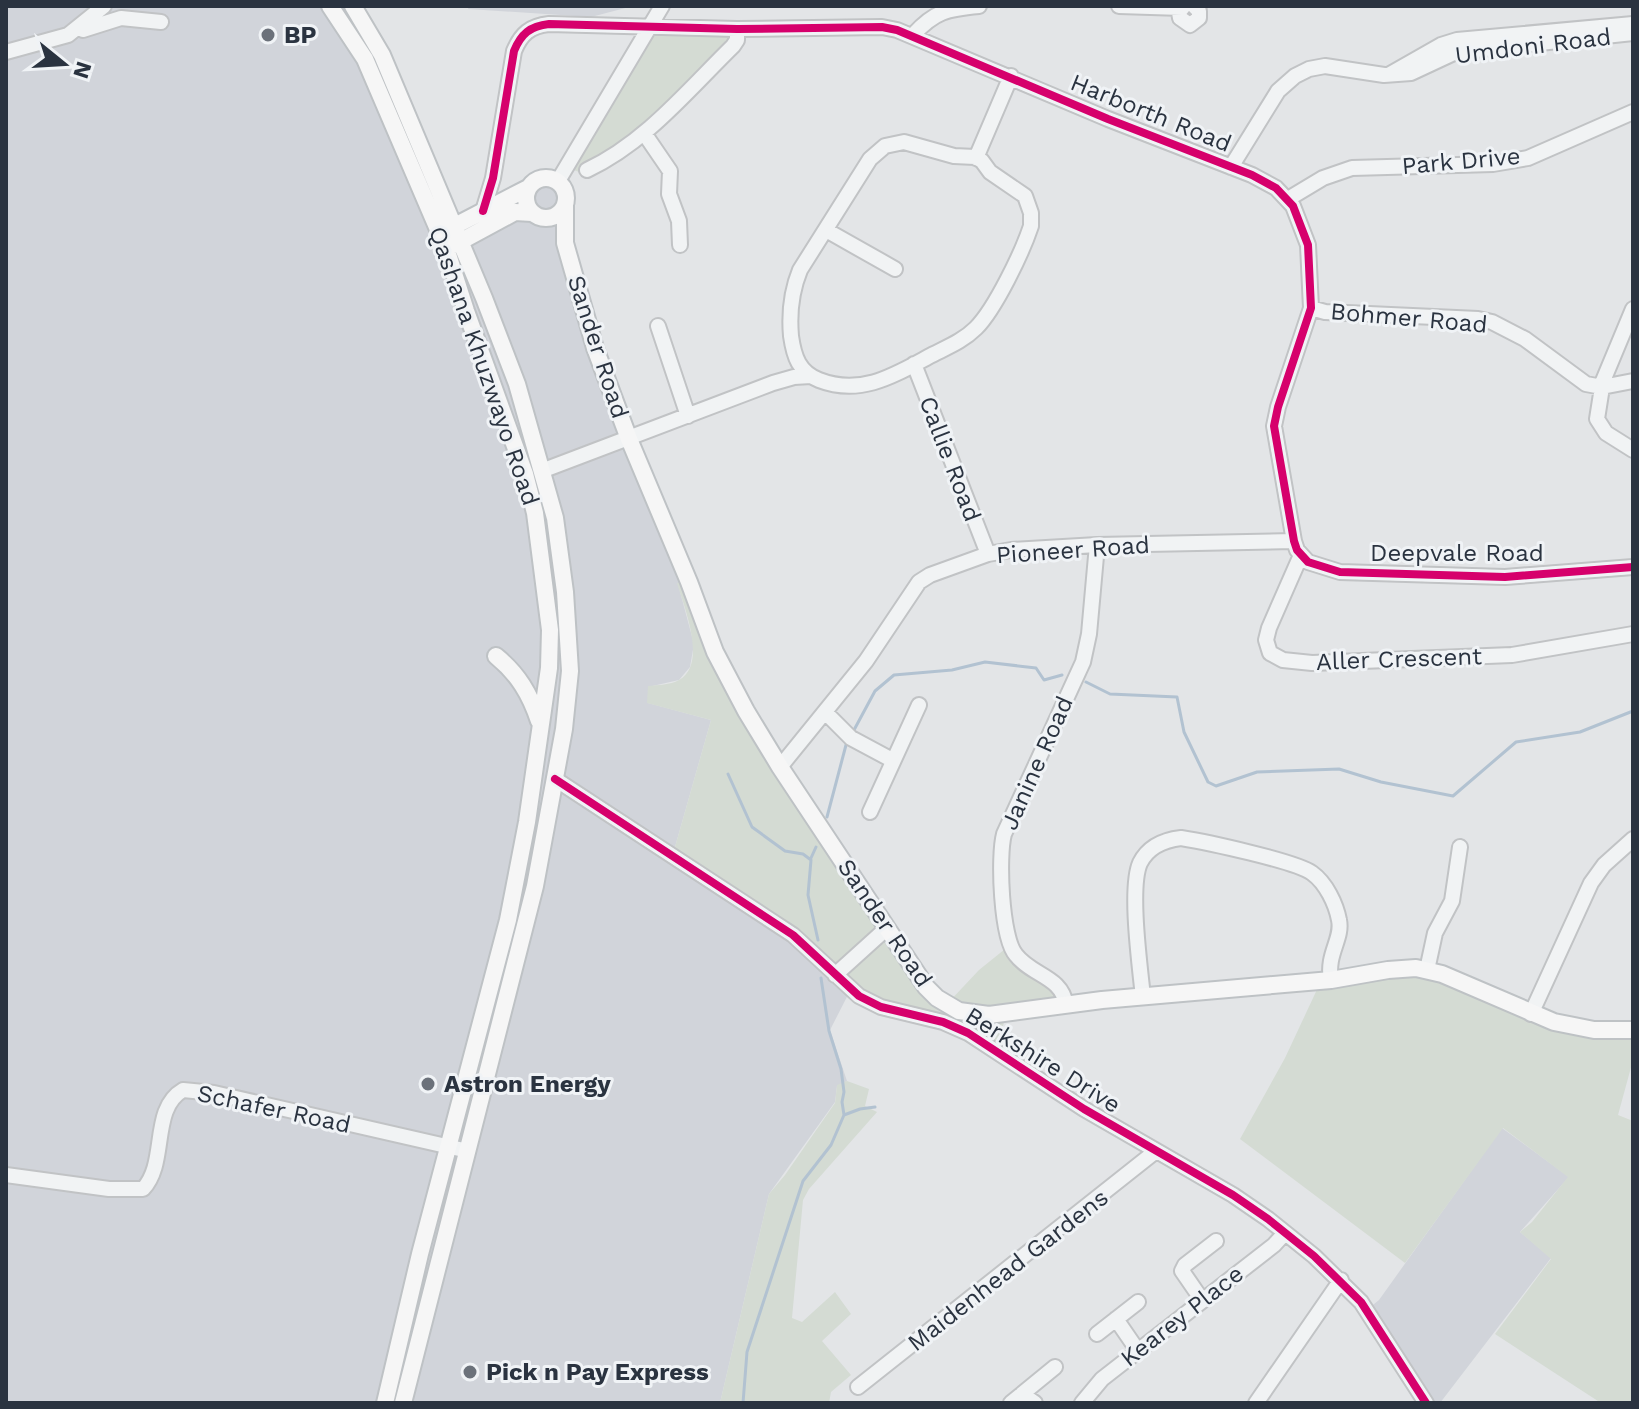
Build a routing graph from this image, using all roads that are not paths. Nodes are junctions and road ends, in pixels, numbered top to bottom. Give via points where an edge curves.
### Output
1 (104, 6) edge
2 (330, 6) edge
3 (353, 6) edge
4 (662, 6) edge
5 (979, 6) edge
6 (1119, 6) edge
7 (1187, 7) edge
8 (161, 22) dead end
9 (1633, 24) edge
10 (649, 27) junction
11 (737, 29) junction
12 (1633, 33) edge
13 (68, 35) junction
14 (913, 35) junction
15 (6, 52) edge
16 (1390, 74) junction
17 (1011, 76) junction
18 (1633, 112) edge
19 (644, 133) junction
20 (976, 158) junction
21 (1231, 167) junction
22 (587, 170) dead end
23 (558, 181) junction
24 (528, 188) junction
25 (1288, 199) junction
26 (565, 205) junction
27 (483, 211) junction
28 (538, 216) junction
29 (826, 230) junction
30 (451, 237) junction
31 (565, 243) junction
32 (680, 245) dead end
33 (895, 269) dead end
34 (1311, 308) junction
35 (1633, 309) edge
36 (658, 326) dead end
37 (793, 351) junction
38 (914, 364) junction
39 (811, 376) junction
40 (1633, 381) edge
41 (773, 383) junction
42 (1602, 387) junction
43 (688, 416) junction
44 (629, 439) junction
45 (1633, 450) edge
46 (544, 470) junction
47 (1290, 523) junction
48 (1272, 541) junction
49 (1097, 545) junction
50 (1297, 548) junction
51 (988, 554) junction
52 (1633, 567) edge
53 (1633, 634) edge
54 (496, 656) dead end
55 (919, 705) dead end
56 (825, 712) junction
57 (541, 726) junction
58 (892, 760) junction
59 (780, 767) junction
60 (555, 779) junction
61 (870, 812) dead end
62 (1633, 839) edge
63 (1460, 847) dead end
64 (887, 928) junction
65 (1427, 970) junction
66 (835, 975) junction
67 (1331, 980) junction
68 (1143, 997) junction
69 (1066, 1005) junction
70 (1531, 1014) junction
71 (1633, 1030) edge
72 (448, 1146) junction
73 (468, 1151) junction
74 (1156, 1151) junction
75 (6, 1175) edge
76 (1285, 1233) junction
77 (1216, 1241) dead end
78 (1341, 1280) junction
79 (1202, 1300) junction
80 (1138, 1302) dead end
81 (1116, 1319) junction
82 (1097, 1334) dead end
83 (1138, 1351) junction
84 (1055, 1367) dead end
85 (858, 1387) dead end
86 (1016, 1398) edge
87 (1085, 1402) edge
88 (385, 1403) edge
89 (403, 1403) edge
90 (1035, 1403) edge
91 (1256, 1403) edge
92 (1426, 1403) edge

1 - 13 street
2 - 30 main road, Qashana Khuzwayo Road via 365,59
3 - 30 main road, Qashana Khuzwayo Road via 382,55
4 - 10 street
5 - 14 street via 940,12
6 - 7 street
8 - 13 street via 121,18
9 - 16 street, Umdoni Road via 1457,40
10 - 11 street, Harborth Road
10 - 23 street
10 - 27 street, Harborth Road via 549,24 522,35 514,51
11 - 14 street, Harborth Road via 882,27
11 - 19 street via 733,46
12 - 16 street, Umdoni Road via 1456,52 1411,73
13 - 15 street
14 - 17 street, Harborth Road
16 - 21 street, Umdoni Road via 1325,66 1295,76 1278,91
17 - 20 street
17 - 21 street, Harborth Road
18 - 25 street, Park Drive via 1528,158 1493,164 1352,168
19 - 22 street
19 - 32 street via 672,176 669,194 679,221
20 - 29 street via 910,143 885,146 870,159
20 - 38 street via 1025,196 1031,226 978,326
21 - 25 street, Harborth Road via 1270,184
23 - 24 main road via 545,177
23 - 26 main road via 566,191
24 - 27 main road
24 - 28 main road via 526,201
25 - 34 street, Harborth Road via 1306,233
26 - 28 main road via 557,215
26 - 31 main road, Sander Road
27 - 30 main road
28 - 30 main road via 515,212
28 - 31 main road, Sander Road
29 - 33 street
29 - 37 street via 792,291
30 - 46 main road, Qashana Khuzwayo Road via 517,384
30 - 57 main road, Qashana Khuzwayo Road via 469,319 535,513 550,630
31 - 44 main road, Sander Road via 595,348
34 - 42 street, Bohmer Road via 1492,322 1525,339 1580,381
34 - 47 street, Harborth Road via 1274,426
35 - 42 street
36 - 43 street
37 - 39 street
37 - 41 street
38 - 39 street via 886,379 853,387
38 - 51 street, Callie Road
39 - 41 street
40 - 42 street
41 - 43 street
42 - 45 street via 1600,426
43 - 44 street
44 - 46 street
44 - 59 main road, Sander Road via 715,652
46 - 60 main road, Qashana Khuzwayo Road via 560,556 570,671
47 - 48 street
47 - 50 street, Harborth Road
48 - 49 street, Pioneer Road
48 - 50 street, Pioneer Road
49 - 51 street, Pioneer Road
49 - 69 street, Janine Road via 1083,662 1000,853 1011,948 1017,958 1058,984
50 - 52 street, Deepvale Road via 1315,566 1340,572 1505,577
50 - 53 street, Aller Crescent via 1267,634 1270,653 1283,660 1512,655
51 - 56 street, Pioneer Road via 919,582
54 - 57 main road via 522,683
55 - 58 street
56 - 58 street via 851,738
56 - 59 street, Pioneer Road
57 - 72 main road, Qashana Khuzwayo Road via 508,920
58 - 61 street
59 - 64 main road, Sander Road
60 - 66 street, Berkshire Drive via 793,935
60 - 73 main road, Qashana Khuzwayo Road via 535,886
62 - 70 street via 1591,883
63 - 65 street via 1452,901 1435,933
64 - 66 street
64 - 69 main road, Sander Road via 926,987 959,1011 989,1015
65 - 67 main road, Sander Road via 1388,970
65 - 70 main road, Sander Road
66 - 74 street, Berkshire Drive via 881,1007 968,1033
67 - 68 main road, Sander Road
67 - 68 street via 1329,960 1340,923 1319,879 1300,867 1181,838 1159,843 1139,865
68 - 69 main road, Sander Road
70 - 71 main road, Sander Road via 1579,1028
72 - 73 street, Schafer Road
72 - 75 street, Schafer Road via 183,1090 169,1102 152,1173 143,1189
72 - 88 main road, Qashana Khuzwayo Road
73 - 89 main road, Qashana Khuzwayo Road
74 - 76 street, Berkshire Drive via 1233,1195
74 - 85 street, Maidenhead Gardens
76 - 78 street, Berkshire Drive
76 - 79 street, Kearey Place
77 - 79 street via 1182,1271
78 - 91 street
78 - 92 street, Berkshire Drive via 1367,1310
79 - 83 street, Kearey Place
80 - 81 street
81 - 82 street
81 - 83 street
83 - 87 street, Kearey Place via 1102,1379
84 - 86 street
86 - 90 street

